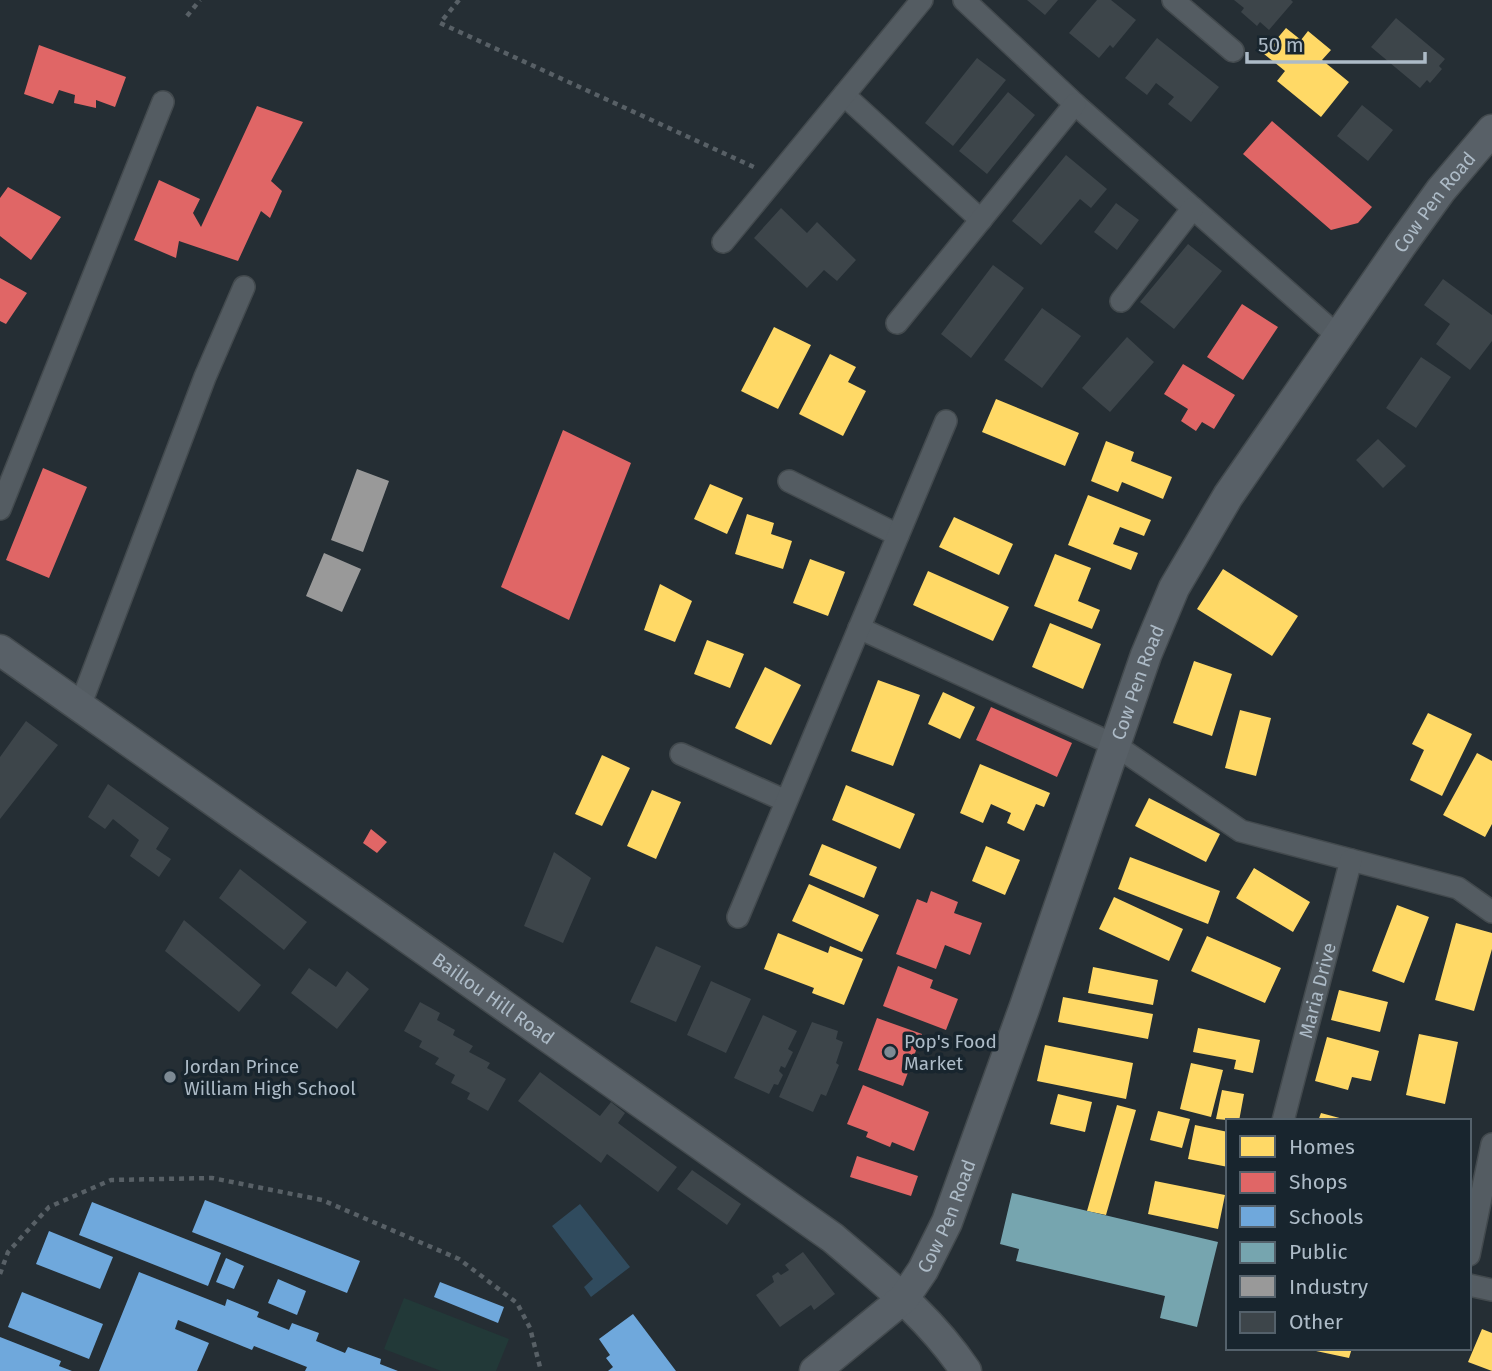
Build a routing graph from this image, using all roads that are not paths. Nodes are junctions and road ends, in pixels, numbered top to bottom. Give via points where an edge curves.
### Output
1 (922, 0) edge
2 (964, 0) edge
3 (1173, 0) edge
4 (1233, 51) dead end
5 (844, 95) junction
6 (163, 102) dead end
7 (1075, 104) junction
8 (1492, 130) edge
9 (1193, 208) junction
10 (981, 220) junction
11 (723, 242) dead end
12 (244, 286) dead end
13 (1121, 301) dead end
14 (897, 323) dead end
15 (1339, 337) junction
16 (946, 421) dead end
17 (789, 481) dead end
18 (0, 509) edge
19 (898, 534) junction
20 (859, 628) junction
21 (0, 650) edge
22 (80, 706) junction
23 (1115, 745) junction
24 (681, 754) dead end
25 (786, 801) junction
26 (1351, 860) junction
27 (1492, 912) edge
28 (738, 917) dead end
29 (1284, 1119) edge
30 (1492, 1144) edge
31 (1471, 1245) edge
32 (1471, 1285) edge
33 (1492, 1290) edge
34 (904, 1298) junction
35 (815, 1371) edge
36 (966, 1371) edge

1 - 5 street
2 - 7 street
3 - 4 street
5 - 10 street
5 - 11 street
6 - 18 street
7 - 9 street
7 - 10 street
8 - 15 main road, Cow Pen Road via 1441,190
9 - 13 street
9 - 15 street
10 - 14 street
12 - 22 street
15 - 23 main road, Cow Pen Road via 1228,495 1174,588
16 - 19 street
17 - 19 street
19 - 20 street
20 - 23 street
20 - 25 street
21 - 22 main road, Baillou Hill Road
22 - 34 main road, Baillou Hill Road via 833,1238
23 - 26 street via 1241,831
23 - 34 main road, Cow Pen Road via 947,1222
24 - 25 street
25 - 28 street
26 - 27 street via 1458,888
26 - 29 street, Maria Drive
30 - 31 street
32 - 33 street
34 - 35 main road, Cow Pen Road
34 - 36 main road, Baillou Hill Road

